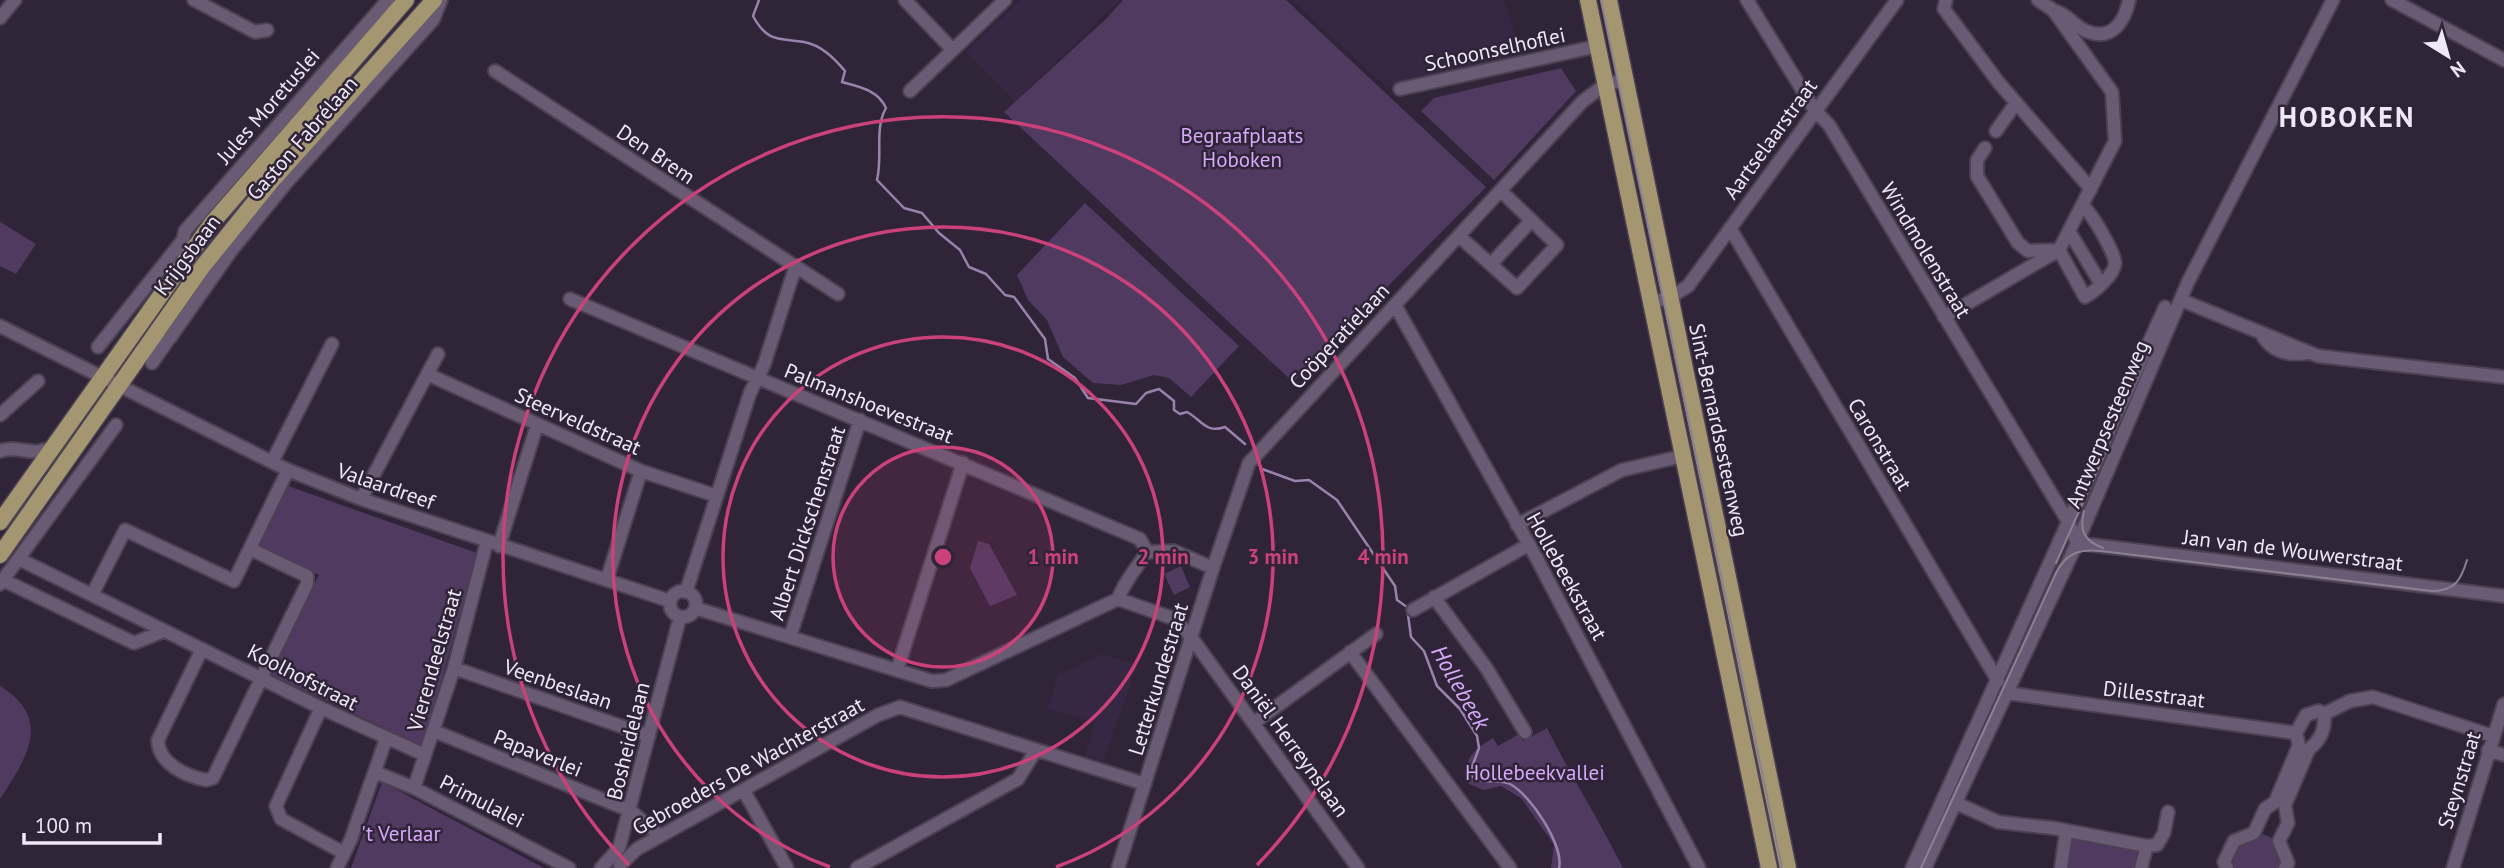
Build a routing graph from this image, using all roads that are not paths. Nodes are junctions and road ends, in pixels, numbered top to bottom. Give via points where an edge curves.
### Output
1 (15, 0) edge
2 (194, 0) edge
3 (388, 0) edge
4 (406, 0) edge
5 (434, 0) edge
6 (441, 0) edge
7 (905, 0) edge
8 (1005, 0) edge
9 (1588, 0) edge
10 (1609, 0) edge
11 (1747, 0) edge
12 (1897, 0) edge
13 (1946, 0) edge
14 (2038, 0) edge
15 (2070, 0) edge
16 (2129, 0) edge
17 (2333, 0) edge
18 (2392, 0) edge
19 (2053, 10) junction
20 (2067, 15) junction
21 (0, 18) edge
22 (267, 30) dead end
23 (1598, 46) junction
24 (953, 50) junction
25 (2504, 60) edge
26 (495, 71) dead end
27 (1626, 80) junction
28 (1606, 84) junction
29 (1400, 89) dead end
30 (910, 91) dead end
31 (2016, 103) junction
32 (1814, 109) junction
33 (1996, 131) dead end
34 (1985, 148) dead end
35 (2091, 188) junction
36 (1501, 191) junction
37 (2082, 205) junction
38 (1531, 220) junction
39 (1730, 228) junction
40 (2069, 231) junction
41 (1459, 236) junction
42 (186, 248) junction
43 (2059, 250) junction
44 (1491, 264) junction
45 (795, 268) junction
46 (2101, 284) junction
47 (838, 295) dead end
48 (1671, 297) junction
49 (570, 299) dead end
50 (2181, 299) junction
51 (1651, 303) junction
52 (1395, 304) junction
53 (2165, 307) dead end
54 (1944, 317) junction
55 (0, 326) edge
56 (331, 344) dead end
57 (98, 346) dead end
58 (438, 354) dead end
59 (148, 356) junction
60 (427, 374) junction
61 (2504, 377) edge
62 (100, 378) junction
63 (758, 378) junction
64 (38, 381) dead end
65 (118, 386) junction
66 (0, 415) edge
67 (860, 420) junction
68 (117, 425) dead end
69 (537, 425) junction
70 (54, 446) junction
71 (1, 449) edge
72 (23, 453) junction
73 (1683, 456) junction
74 (272, 462) junction
75 (963, 463) junction
76 (1249, 463) joint
77 (288, 470) junction
78 (641, 471) junction
79 (32, 477) junction
80 (717, 496) junction
81 (361, 499) junction
82 (0, 522) edge
83 (2069, 523) junction
84 (1517, 525) junction
85 (493, 543) junction
86 (2077, 543) junction
87 (1528, 545) junction
88 (250, 549) junction
89 (1147, 552) junction
90 (0, 555) edge
91 (19, 559) junction
92 (1213, 568) junction
93 (607, 579) junction
94 (2, 582) edge
95 (685, 592) junction
96 (92, 595) junction
97 (2504, 596) edge
98 (1434, 597) junction
99 (1118, 599) junction
100 (670, 601) junction
101 (695, 608) junction
102 (1413, 610) dead end
103 (680, 617) junction
104 (164, 631) junction
105 (1376, 634) dead end
106 (1191, 636) junction
107 (790, 637) junction
108 (202, 649) junction
109 (1350, 652) junction
110 (454, 668) junction
111 (897, 670) junction
112 (262, 678) junction
113 (1998, 681) junction
114 (2007, 693) junction
115 (2504, 704) edge
116 (321, 708) junction
117 (2324, 714) junction
118 (1255, 722) junction
119 (434, 731) junction
120 (1525, 732) dead end
121 (649, 736) junction
122 (2493, 736) junction
123 (386, 739) junction
124 (2301, 742) junction
125 (1036, 750) junction
126 (2488, 750) junction
127 (425, 755) junction
128 (2504, 755) edge
129 (375, 772) junction
130 (1145, 784) junction
131 (414, 788) junction
132 (744, 791) junction
133 (1956, 803) junction
134 (2280, 804) junction
135 (631, 811) junction
136 (2168, 812) dead end
137 (2066, 833) junction
138 (660, 836) junction
139 (2147, 846) junction
140 (619, 848) junction
141 (344, 853) junction
142 (619, 867) edge
143 (337, 868) edge
144 (569, 868) edge
145 (601, 868) edge
146 (787, 868) edge
147 (857, 868) edge
148 (1118, 868) edge
149 (1358, 868) edge
150 (1510, 868) edge
151 (1699, 868) edge
152 (1769, 868) edge
153 (1788, 868) edge
154 (1912, 868) edge
155 (1925, 868) edge
156 (2061, 868) edge
157 (2140, 868) edge
158 (2227, 868) edge
159 (2285, 868) edge
160 (2453, 868) edge

1 - 21 street
2 - 22 street via 255,32
3 - 42 street, Jules Moretuslei via 185,230
4 - 42 main road, Krijgsbaan
5 - 59 main road, Krijgsbaan via 270,183 203,266
6 - 59 street, Gaston Fabrélaan via 433,20 287,182 170,338
7 - 24 street
8 - 24 street
9 - 23 main road, Sint-Bernardsesteenweg
10 - 27 main road, Sint-Bernardsesteenweg
11 - 32 street, Windmolenstraat
12 - 32 street, Aartselaarstraat
13 - 31 street via 1944,9 1973,52
14 - 19 street
15 - 20 street
16 - 20 street via 2124,20 2105,33 2087,32
17 - 50 street, Antwerpsesteenweg
18 - 25 street
19 - 20 street
19 - 35 street via 2112,92 2115,141
23 - 28 main road, Sint-Bernardsesteenweg
23 - 29 street, Schoonselhoflei
24 - 30 street
26 - 45 street, Den Brem
27 - 28 street, Coöperatielaan
27 - 48 main road, Sint-Bernardsesteenweg
28 - 36 street, Coöperatielaan via 1583,101
28 - 51 main road, Sint-Bernardsesteenweg
31 - 33 street
31 - 35 street
32 - 39 street, Aartselaarstraat
32 - 54 street, Windmolenstraat via 1829,124
34 - 43 street via 1977,160 1977,176 2018,243 2028,251
35 - 37 street
36 - 38 street
36 - 41 street, Coöperatielaan
37 - 40 street
37 - 46 street via 2115,260
38 - 44 street
38 - 44 street via 1557,245 1517,288
39 - 48 street, Aartselaarstraat via 1688,286
39 - 113 street, Caronstraat
40 - 43 street
40 - 46 street
41 - 44 street
41 - 52 street, Coöperatielaan
42 - 57 street, Jules Moretuslei
42 - 62 main road, Krijgsbaan
43 - 46 street via 2085,297
43 - 54 street
45 - 47 street, Den Brem
45 - 63 street
48 - 51 street
48 - 153 main road, Sint-Bernardsesteenweg
49 - 63 street, Palmanshoevestraat
50 - 61 street via 2261,333 2266,344 2277,351
50 - 86 street, Antwerpsesteenweg
51 - 73 main road, Sint-Bernardsesteenweg
52 - 76 street, Coöperatielaan
52 - 84 street, Hollebeekstraat
53 - 83 street, Antwerpsesteenweg
54 - 83 street, Windmolenstraat
55 - 62 street, Valaardreef
56 - 74 street
58 - 60 street
59 - 65 main road, Krijgsbaan
60 - 69 street, Steerveldstraat
60 - 81 street
62 - 65 street, Valaardreef
62 - 70 main road, Krijgsbaan
63 - 67 street, Palmanshoevestraat
63 - 80 street
64 - 66 street
65 - 74 street, Valaardreef
65 - 90 main road, Krijgsbaan
67 - 75 street, Palmanshoevestraat
67 - 107 street, Albert Dickschenstraat
68 - 91 street
69 - 78 street, Steerveldstraat
69 - 85 street, Vierendeelstraat
70 - 72 street
70 - 79 main road, Krijgsbaan
71 - 72 street
72 - 79 street
73 - 84 street via 1622,471
73 - 152 main road, Sint-Bernardsesteenweg
74 - 77 street, Valaardreef
75 - 89 street, Palmanshoevestraat via 1140,539
75 - 111 street
76 - 92 street, Letterkundestraat
77 - 81 street, Valaardreef
77 - 88 street
78 - 80 street, Steerveldstraat
78 - 93 street
79 - 82 main road, Krijgsbaan
80 - 95 street
81 - 85 street, Valaardreef
83 - 86 street, Windmolenstraat
83 - 113 street, Antwerpsesteenweg
84 - 87 street, Hollebeekstraat
85 - 93 street, Valaardreef
85 - 110 street, Vierendeelstraat
86 - 97 street, Jan van de Wouwerstraat
86 - 114 street, Antwerpsesteenweg
87 - 98 street
87 - 151 street, Hollebeekstraat
88 - 96 street via 234,581 125,530
88 - 112 street via 307,576
89 - 92 street via 1174,551
89 - 99 street via 1125,578
91 - 94 street
91 - 96 street, Koolhofstraat
92 - 106 street, Letterkundestraat
93 - 100 street, Valaardreef
94 - 104 street via 134,643
95 - 100 street
95 - 101 street via 693,596
96 - 104 street, Koolhofstraat
98 - 102 street
98 - 120 street via 1487,669
99 - 106 street, Daniël Herreynslaan via 1175,619
99 - 111 street via 946,680 932,681
100 - 103 street via 673,613
101 - 103 street
101 - 107 street
103 - 121 street, Bosheidelaan
104 - 108 street, Koolhofstraat
105 - 109 street
106 - 118 street, Daniël Herreynslaan
106 - 130 street, Letterkundestraat
107 - 111 street
108 - 112 street, Koolhofstraat
108 - 112 street via 158,740 162,759 200,779 213,778
109 - 118 street
109 - 150 street
110 - 119 street, Vierendeelstraat
110 - 121 street, Veenbeslaan
112 - 116 street, Koolhofstraat
113 - 154 street, Antwerpsesteenweg
114 - 124 street, Dillesstraat
114 - 133 street, Antwerpsesteenweg
115 - 122 street, Steynstraat
116 - 123 street, Koolhofstraat
116 - 141 street via 276,806 281,819
117 - 122 street via 2350,701 2373,697
117 - 124 street via 2324,730 2317,743
117 - 124 street via 2306,715
118 - 149 street, Daniël Herreynslaan
119 - 127 street, Vierendeelstraat
119 - 135 street, Papaverlei
121 - 135 street, Bosheidelaan
122 - 126 street, Steynstraat
123 - 127 street, Koolhofstraat
123 - 129 street
124 - 134 street
125 - 130 street
125 - 132 street, Gebroeders De Wachterstraat via 900,706
125 - 147 street via 1018,779
126 - 128 street
126 - 160 street, Steynstraat
127 - 131 street, Vierendeelstraat
129 - 131 street, Primulalei
129 - 141 street
130 - 148 street, Letterkundestraat
131 - 144 street, Primulalei
132 - 138 street, Gebroeders De Wachterstraat
132 - 146 street
133 - 137 street via 1998,822
133 - 155 street, Antwerpsesteenweg
134 - 158 street via 2265,809 2254,833 2234,841 2224,862
134 - 159 street via 2288,823 2279,841 2288,863
135 - 138 street, Papaverlei
135 - 140 street, Bosheidelaan
136 - 139 street via 2157,845
137 - 139 street
137 - 156 street
138 - 142 street, Gebroeders De Wachterstraat via 637,849
139 - 157 street
140 - 142 street, Gebroeders De Wachterstraat
140 - 145 street, Bosheidelaan
141 - 143 street

